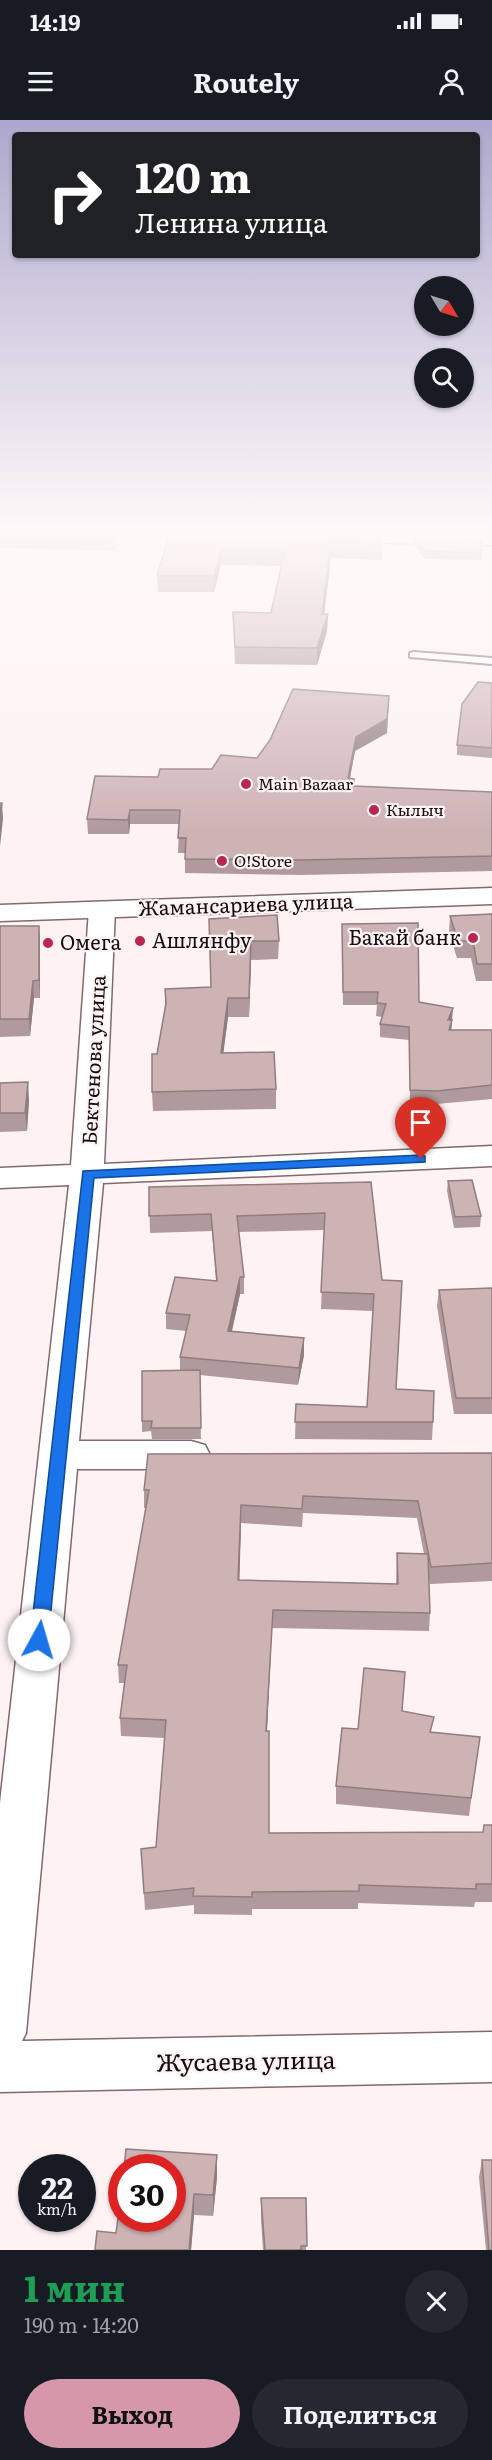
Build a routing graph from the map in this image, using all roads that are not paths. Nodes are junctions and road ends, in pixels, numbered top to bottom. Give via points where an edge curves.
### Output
1 (414, 655) dead end
2 (492, 661) edge
3 (492, 896) edge
4 (102, 910) junction
5 (0, 913) edge
6 (492, 1156) edge
7 (87, 1174) junction
8 (0, 1178) edge
9 (58, 1455) junction
10 (220, 1455) edge
11 (0, 2033) edge
12 (492, 2057) edge
13 (0, 2067) edge

1 - 2 lane
3 - 4 street, Жамансариева улица
4 - 5 street, Жамансариева улица
4 - 7 street, Бектенова улица
6 - 7 street
7 - 8 street
7 - 9 street, Бектенова улица
9 - 10 street
9 - 11 street, Бектенова улица
12 - 13 street, Жусаева улица

